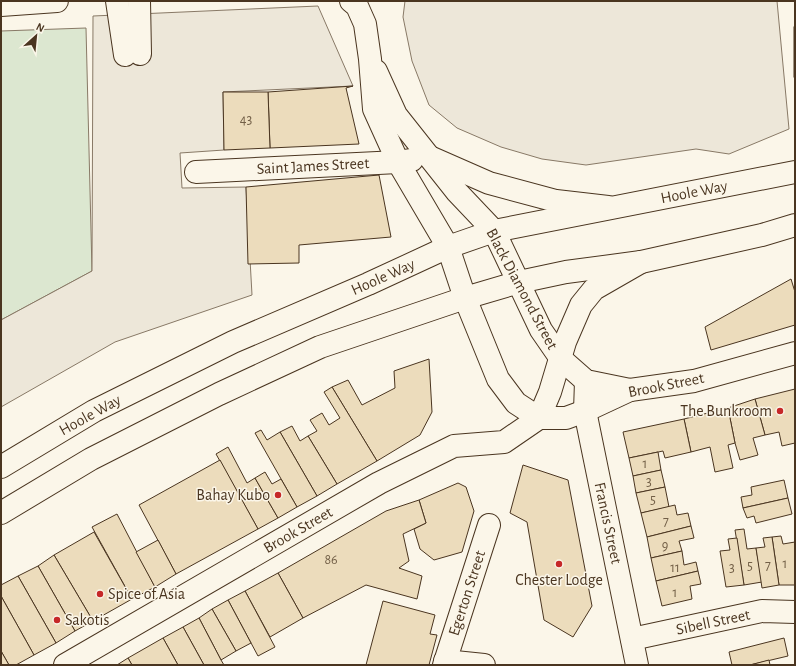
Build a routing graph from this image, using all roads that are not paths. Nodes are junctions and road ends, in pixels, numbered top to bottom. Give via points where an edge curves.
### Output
1 (57, 1) edge
2 (117, 1) edge
3 (139, 1) edge
4 (357, 3) edge
5 (1, 5) edge
6 (370, 59) junction
7 (429, 156) junction
8 (398, 162) junction
9 (196, 172) dead end
10 (795, 172) edge
11 (611, 207) junction
12 (795, 225) edge
13 (494, 231) junction
14 (448, 247) junction
15 (641, 262) junction
16 (519, 282) junction
17 (465, 298) junction
18 (795, 353) edge
19 (561, 359) junction
20 (586, 381) junction
21 (630, 390) junction
22 (585, 411) junction
23 (539, 418) junction
24 (1, 467) edge
25 (1, 513) edge
26 (488, 525) dead end
27 (795, 612) edge
28 (632, 639) junction
29 (444, 663) edge
30 (65, 665) edge
31 (484, 665) edge
32 (637, 665) edge

1 - 5 main road
2 - 3 main road via 132,55
4 - 6 main road, Black Diamond Street via 365,24
6 - 7 main road, Black Diamond Street via 396,115
6 - 8 main road, Black Diamond Street via 374,109
7 - 8 main road, Saint James Street
7 - 11 main road via 489,183 556,201
7 - 13 main road, Black Diamond Street via 457,192
8 - 9 main road, Saint James Street
8 - 14 main road, Black Diamond Street
10 - 11 main road, Hoole Way
11 - 13 main road, Hoole Way
12 - 15 main road via 762,235
13 - 14 main road, Hoole Way
13 - 16 main road, Black Diamond Street
14 - 17 main road, Black Diamond Street
14 - 24 main road, Hoole Way via 233,342 94,411
15 - 16 main road via 566,272
15 - 19 main road via 594,289 581,304 565,342
16 - 17 main road
16 - 19 main road, Black Diamond Street via 541,330
17 - 23 main road, Black Diamond Street via 498,379 516,403
17 - 25 main road via 313,350 91,459
18 - 21 main road, Brook Street via 694,381
19 - 20 main road, Black Diamond Street
19 - 23 main road
20 - 21 main road, Black Diamond Street
20 - 22 main road, Francis Street
21 - 22 main road, Brook Street
22 - 23 main road, Brook Street via 566,418
22 - 28 main road, Francis Street
23 - 30 main road, Brook Street via 504,442 454,446 379,483
26 - 29 main road, Egerton Street
27 - 28 main road, Sibell Street via 762,611
28 - 32 main road, Francis Street
29 - 31 main road, Egerton Street

